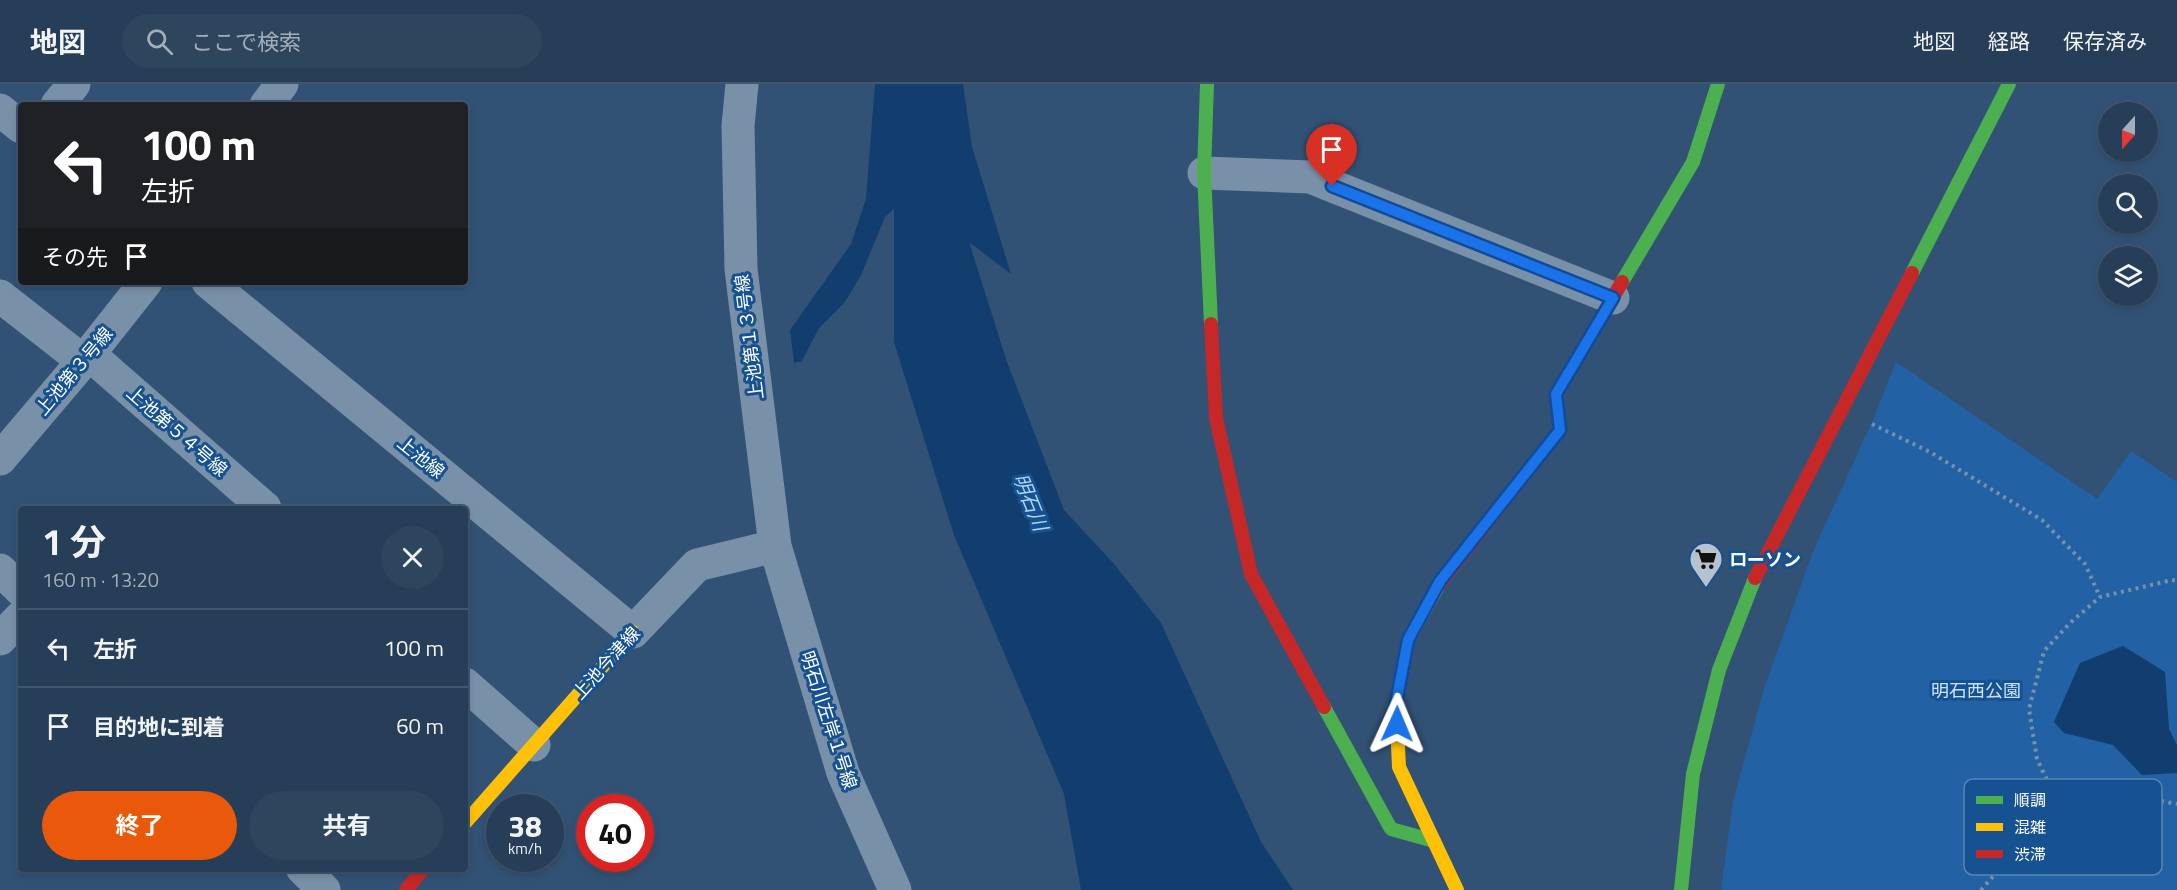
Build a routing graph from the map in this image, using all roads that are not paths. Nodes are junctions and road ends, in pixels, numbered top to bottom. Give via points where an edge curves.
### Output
1 (74, 84) edge
2 (282, 84) edge
3 (721, 84) edge
4 (742, 84) edge
5 (1207, 84) edge
6 (1718, 84) edge
7 (2009, 84) edge
8 (59, 102) edge
9 (268, 102) edge
10 (0, 110) edge
11 (18, 125) edge
12 (738, 126) junction
13 (1204, 173) junction
14 (144, 285) edge
15 (212, 285) edge
16 (0, 296) edge
17 (1613, 298) junction
18 (86, 357) junction
19 (0, 459) edge
20 (263, 506) edge
21 (775, 546) junction
22 (0, 570) edge
23 (18, 587) edge
24 (18, 620) edge
25 (633, 632) junction
26 (0, 639) edge
27 (468, 687) edge
28 (534, 745) junction
29 (468, 820) edge
30 (1434, 841) junction
31 (306, 872) edge
32 (421, 872) edge
33 (324, 890) edge
34 (405, 890) edge
35 (895, 890) edge
36 (1457, 890) edge
37 (1680, 890) edge

1 - 8 street
2 - 9 street
3 - 12 street
4 - 12 street
5 - 13 street
6 - 17 street via 1693,162
7 - 37 street via 1753,582 1719,670 1694,774
10 - 11 street
12 - 21 street, 上池第１３号線 via 741,269
13 - 17 street via 1310,177
13 - 30 street via 1216,418 1251,574 1391,829
14 - 18 street, 上池第３号線
15 - 25 street, 上池線
16 - 18 street, 上池第５４号線
17 - 30 street via 1556,394 1560,430 1440,581 1408,640 1396,703 1399,767
18 - 19 street, 上池第３号線
18 - 20 street, 上池第５４号線
21 - 25 street, 上池今津線 via 697,565
21 - 35 street, 明石川左岸１号線 via 843,773
22 - 23 street
24 - 26 street
25 - 28 street, 上池今津線
27 - 28 street
28 - 29 street, 上池今津線
30 - 36 street
31 - 33 street
32 - 34 street

